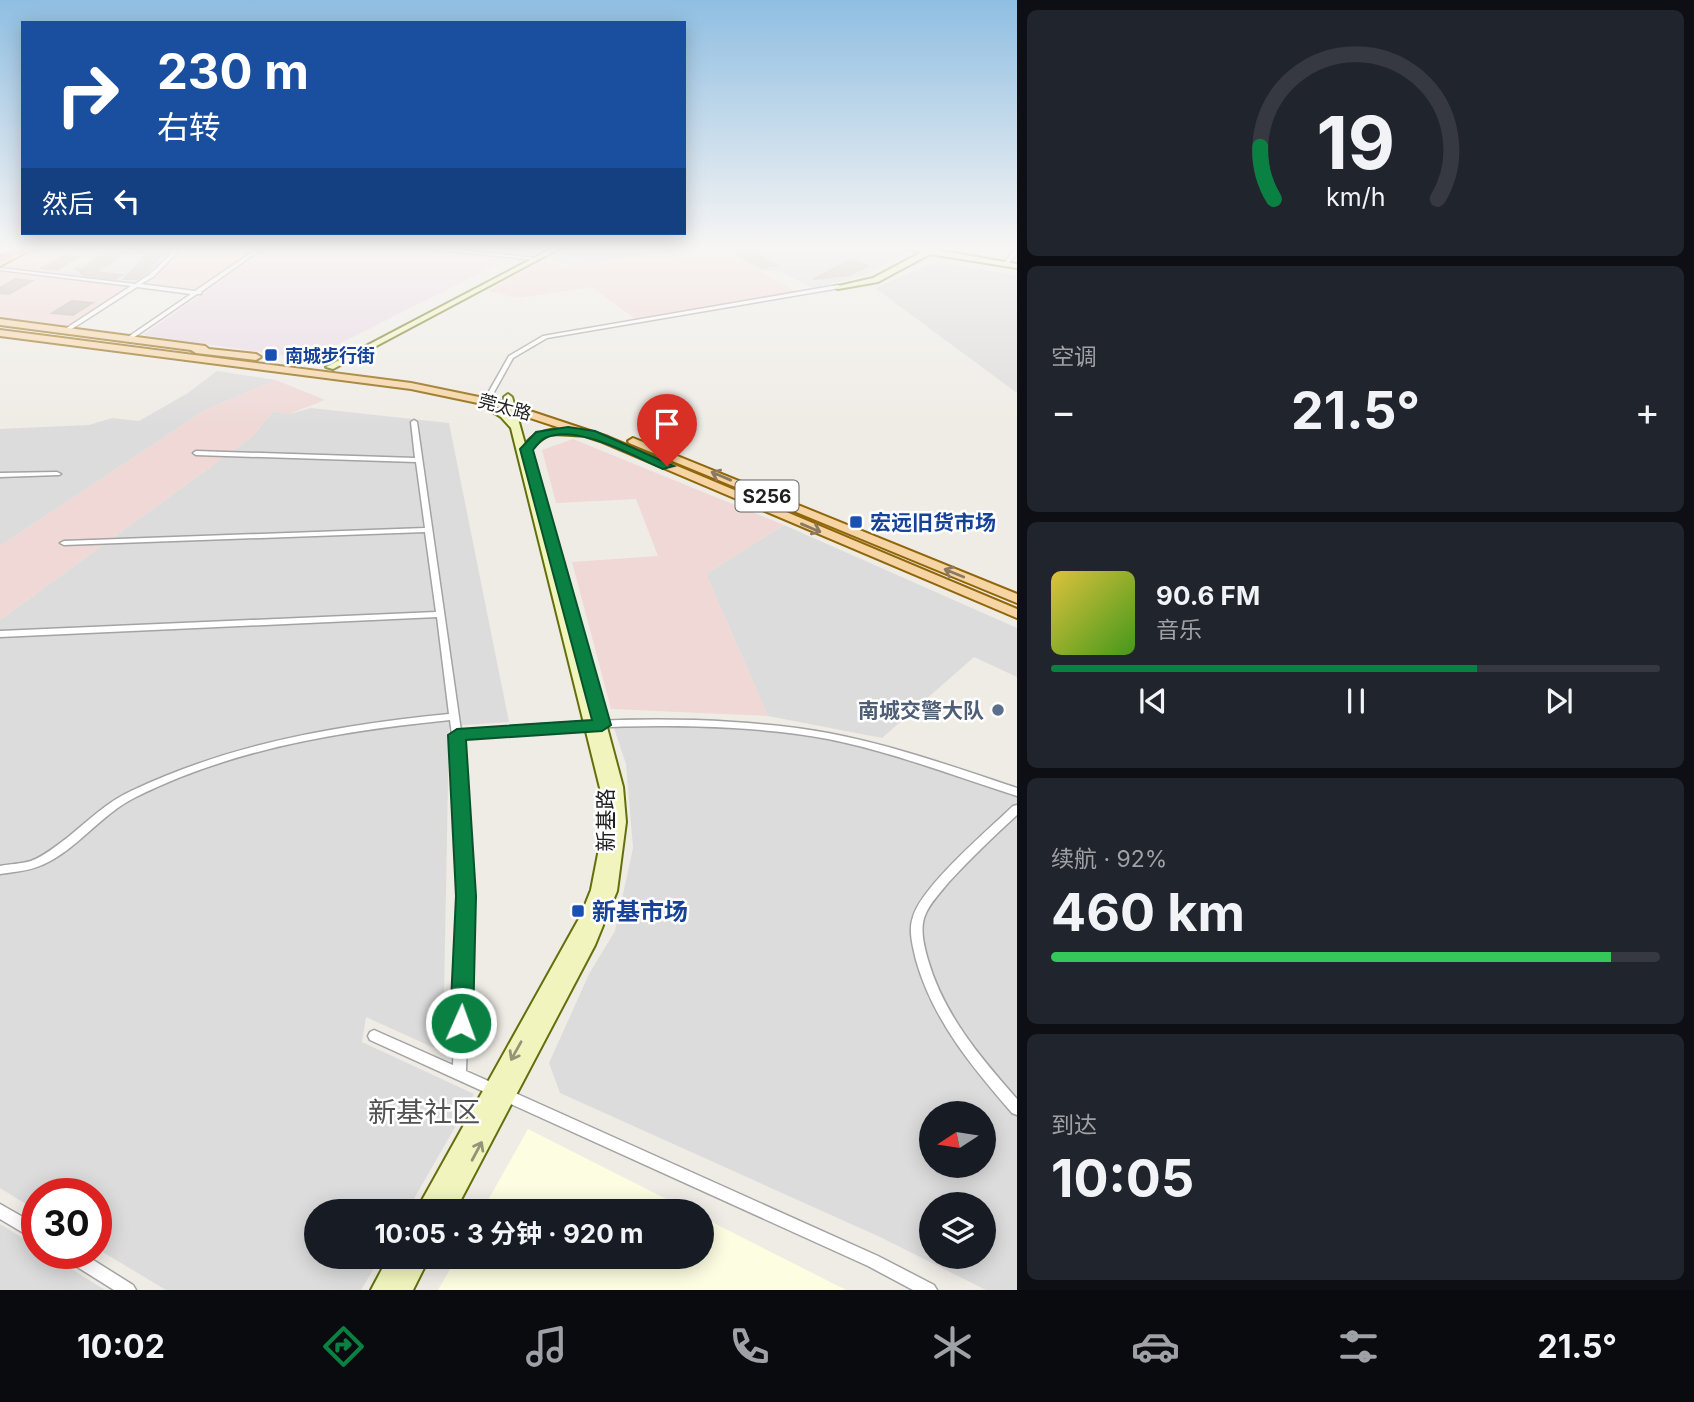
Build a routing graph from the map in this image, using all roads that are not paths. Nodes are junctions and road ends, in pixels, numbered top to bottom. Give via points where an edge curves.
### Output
1 (103, 308) edge
2 (176, 308) edge
3 (442, 308) edge
4 (714, 308) edge
5 (0, 329) edge
6 (68, 330) junction
7 (130, 338) junction
8 (194, 354) junction
9 (231, 354) junction
10 (256, 357) junction
11 (220, 363) junction
12 (246, 365) junction
13 (330, 367) junction
14 (491, 393) junction
15 (475, 398) junction
16 (512, 403) junction
17 (414, 422) dead end
18 (514, 428) junction
19 (591, 434) junction
20 (526, 449) junction
21 (196, 453) dead end
22 (419, 460) junction
23 (57, 474) dead end
24 (0, 475) edge
25 (428, 530) junction
26 (64, 543) dead end
27 (1017, 599) edge
28 (440, 614) junction
29 (1017, 614) edge
30 (0, 634) edge
31 (454, 716) junction
32 (597, 725) junction
33 (457, 735) junction
34 (1017, 792) edge
35 (1017, 808) edge
36 (0, 870) edge
37 (374, 1036) dead end
38 (459, 1073) junction
39 (501, 1092) junction
40 (1017, 1109) edge
41 (434, 1199) edge
42 (450, 1199) edge
43 (0, 1211) edge
44 (21, 1224) edge
45 (94, 1269) edge
46 (394, 1269) edge
47 (413, 1269) edge
48 (128, 1290) edge
49 (382, 1290) edge
50 (402, 1290) edge
51 (929, 1290) edge

1 - 6 street
2 - 7 street
3 - 13 street
4 - 14 street via 545,337 511,357
5 - 6 main road
5 - 8 main road, 莞太路
5 - 8 main road
5 - 11 main road
6 - 7 main road
7 - 9 main road
8 - 9 main road, 莞太路 / S256
8 - 10 main road
8 - 11 main road, 莞太路 / S256
8 - 12 main road
9 - 10 main road, 莞太路 / S256
10 - 13 main road, 莞太路 / S256
11 - 12 main road, 莞太路 / S256
12 - 15 main road, 莞太路 / S256
13 - 14 main road, 莞太路 / S256
14 - 16 main road, 莞太路 / S256
15 - 16 main road, 莞太路 / S256
15 - 18 street via 504,415
16 - 18 street, 新基路
16 - 19 main road, 莞太路 / S256
16 - 20 street, 新基路
27 -> 16 main road, 莞太路 / S256 via 576,418
17 - 22 street
18 - 32 street, 新基路
19 - 20 street via 546,433
19 -> 29 main road, 莞太路 / S256
20 - 32 street, 新基路
21 - 22 street
22 - 25 street
23 - 24 street
25 - 26 street
25 - 28 street
28 - 30 street
28 - 31 street
31 - 33 street
31 - 36 street via 398,721 237,751 131,795 95,817 40,862
32 - 33 street
32 - 34 street via 797,731 860,743
32 - 39 street, 新基路 via 616,787 619,821 609,891 587,945
33 - 38 street via 466,896
35 - 40 street via 937,889 919,915 918,943 928,986 945,1017 965,1049
37 - 38 street
38 - 39 street
39 - 41 street, 新基路
42 -> 39 street, 新基路
39 - 51 street
43 - 44 street
45 - 48 street
46 - 49 street
47 - 50 street

